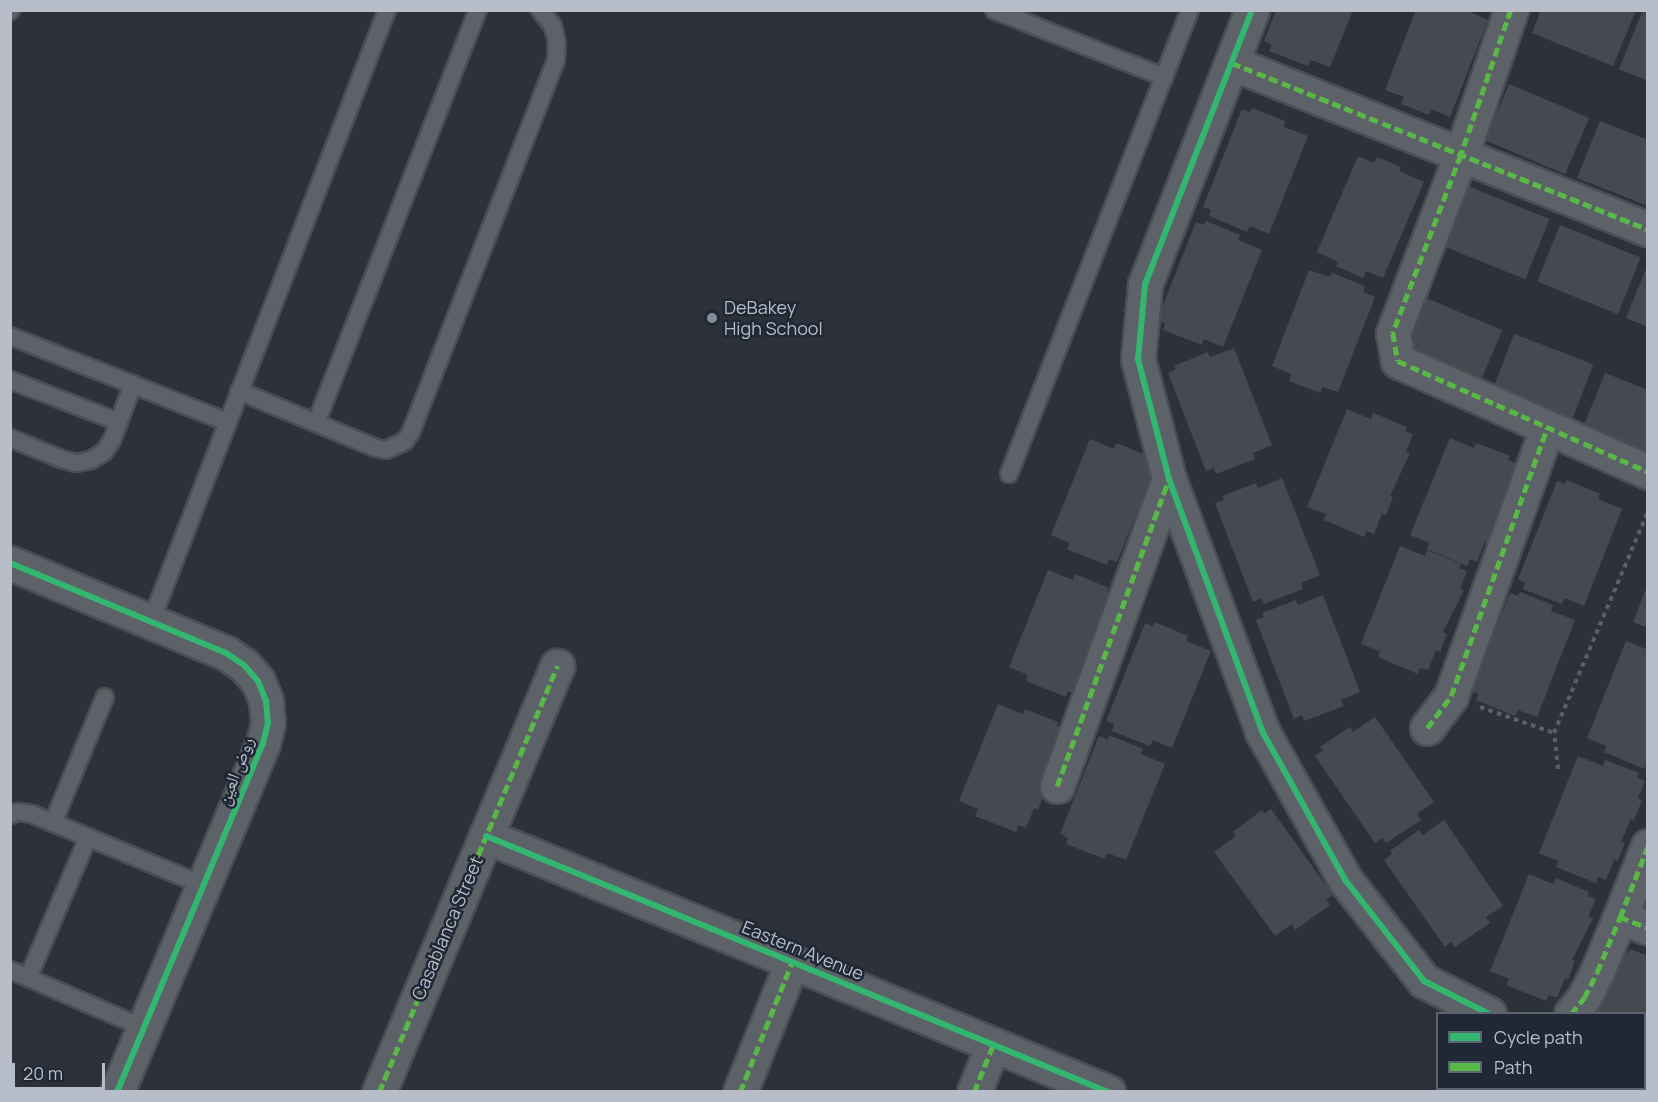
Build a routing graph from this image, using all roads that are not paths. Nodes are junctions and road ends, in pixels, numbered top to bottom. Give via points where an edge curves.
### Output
1 (387, 10) edge
2 (478, 10) edge
3 (540, 10) edge
4 (994, 10) edge
5 (1190, 10) edge
6 (1252, 10) edge
7 (1511, 10) edge
8 (1232, 63) junction
9 (1164, 77) junction
10 (1461, 155) junction
11 (1647, 229) edge
12 (10, 336) edge
13 (10, 380) edge
14 (133, 384) junction
15 (238, 392) junction
16 (119, 422) junction
17 (227, 422) junction
18 (316, 423) junction
19 (1547, 428) junction
20 (10, 438) edge
21 (1647, 472) edge
22 (1009, 474) dead end
23 (1169, 479) junction
24 (10, 563) edge
25 (150, 624) junction
26 (557, 666) dead end
27 (105, 697) dead end
28 (1427, 728) dead end
29 (1058, 786) dead end
30 (10, 815) edge
31 (53, 822) junction
32 (486, 836) junction
33 (88, 837) junction
34 (1647, 846) edge
35 (205, 886) junction
36 (1634, 922) edge
37 (792, 962) junction
38 (10, 970) edge
39 (28, 978) junction
40 (1485, 1012) edge
41 (1573, 1012) edge
42 (144, 1028) junction
43 (993, 1045) junction
44 (117, 1092) edge
45 (379, 1092) edge
46 (740, 1092) edge
47 (974, 1092) edge
48 (1108, 1092) edge

1 - 15 lane
2 - 18 lane
3 - 18 lane via 553,26 558,43 556,60 411,432 405,441 386,450
4 - 9 lane
5 - 9 lane
6 - 8 street
7 - 10 street
8 - 10 street
8 - 23 street via 1145,285 1138,359
9 - 22 lane
10 - 11 street
10 - 19 street via 1393,333 1398,361
12 - 14 lane
13 - 16 lane
14 - 16 lane
14 - 17 lane
15 - 17 lane
15 - 18 lane
16 - 20 lane via 104,452 76,463
17 - 25 lane
19 - 21 street
19 - 28 street via 1451,696
23 - 29 street
23 - 40 street via 1262,731 1347,881 1424,981
24 - 25 street, روض العين
25 - 35 street, روض العين via 226,653 258,681 266,701 268,723 263,743
26 - 32 street, Casablanca Street
27 - 31 lane
30 - 31 lane via 25,812
31 - 33 lane
32 - 37 street, Eastern Avenue
32 - 45 street, Casablanca Street
33 - 35 lane
33 - 39 lane
34 - 36 street
35 - 42 street, روض العين
36 - 41 street
37 - 43 street, Eastern Avenue
37 - 46 street
38 - 39 lane
39 - 42 lane
42 - 44 street, روض العين
43 - 47 street
43 - 48 street, Eastern Avenue

